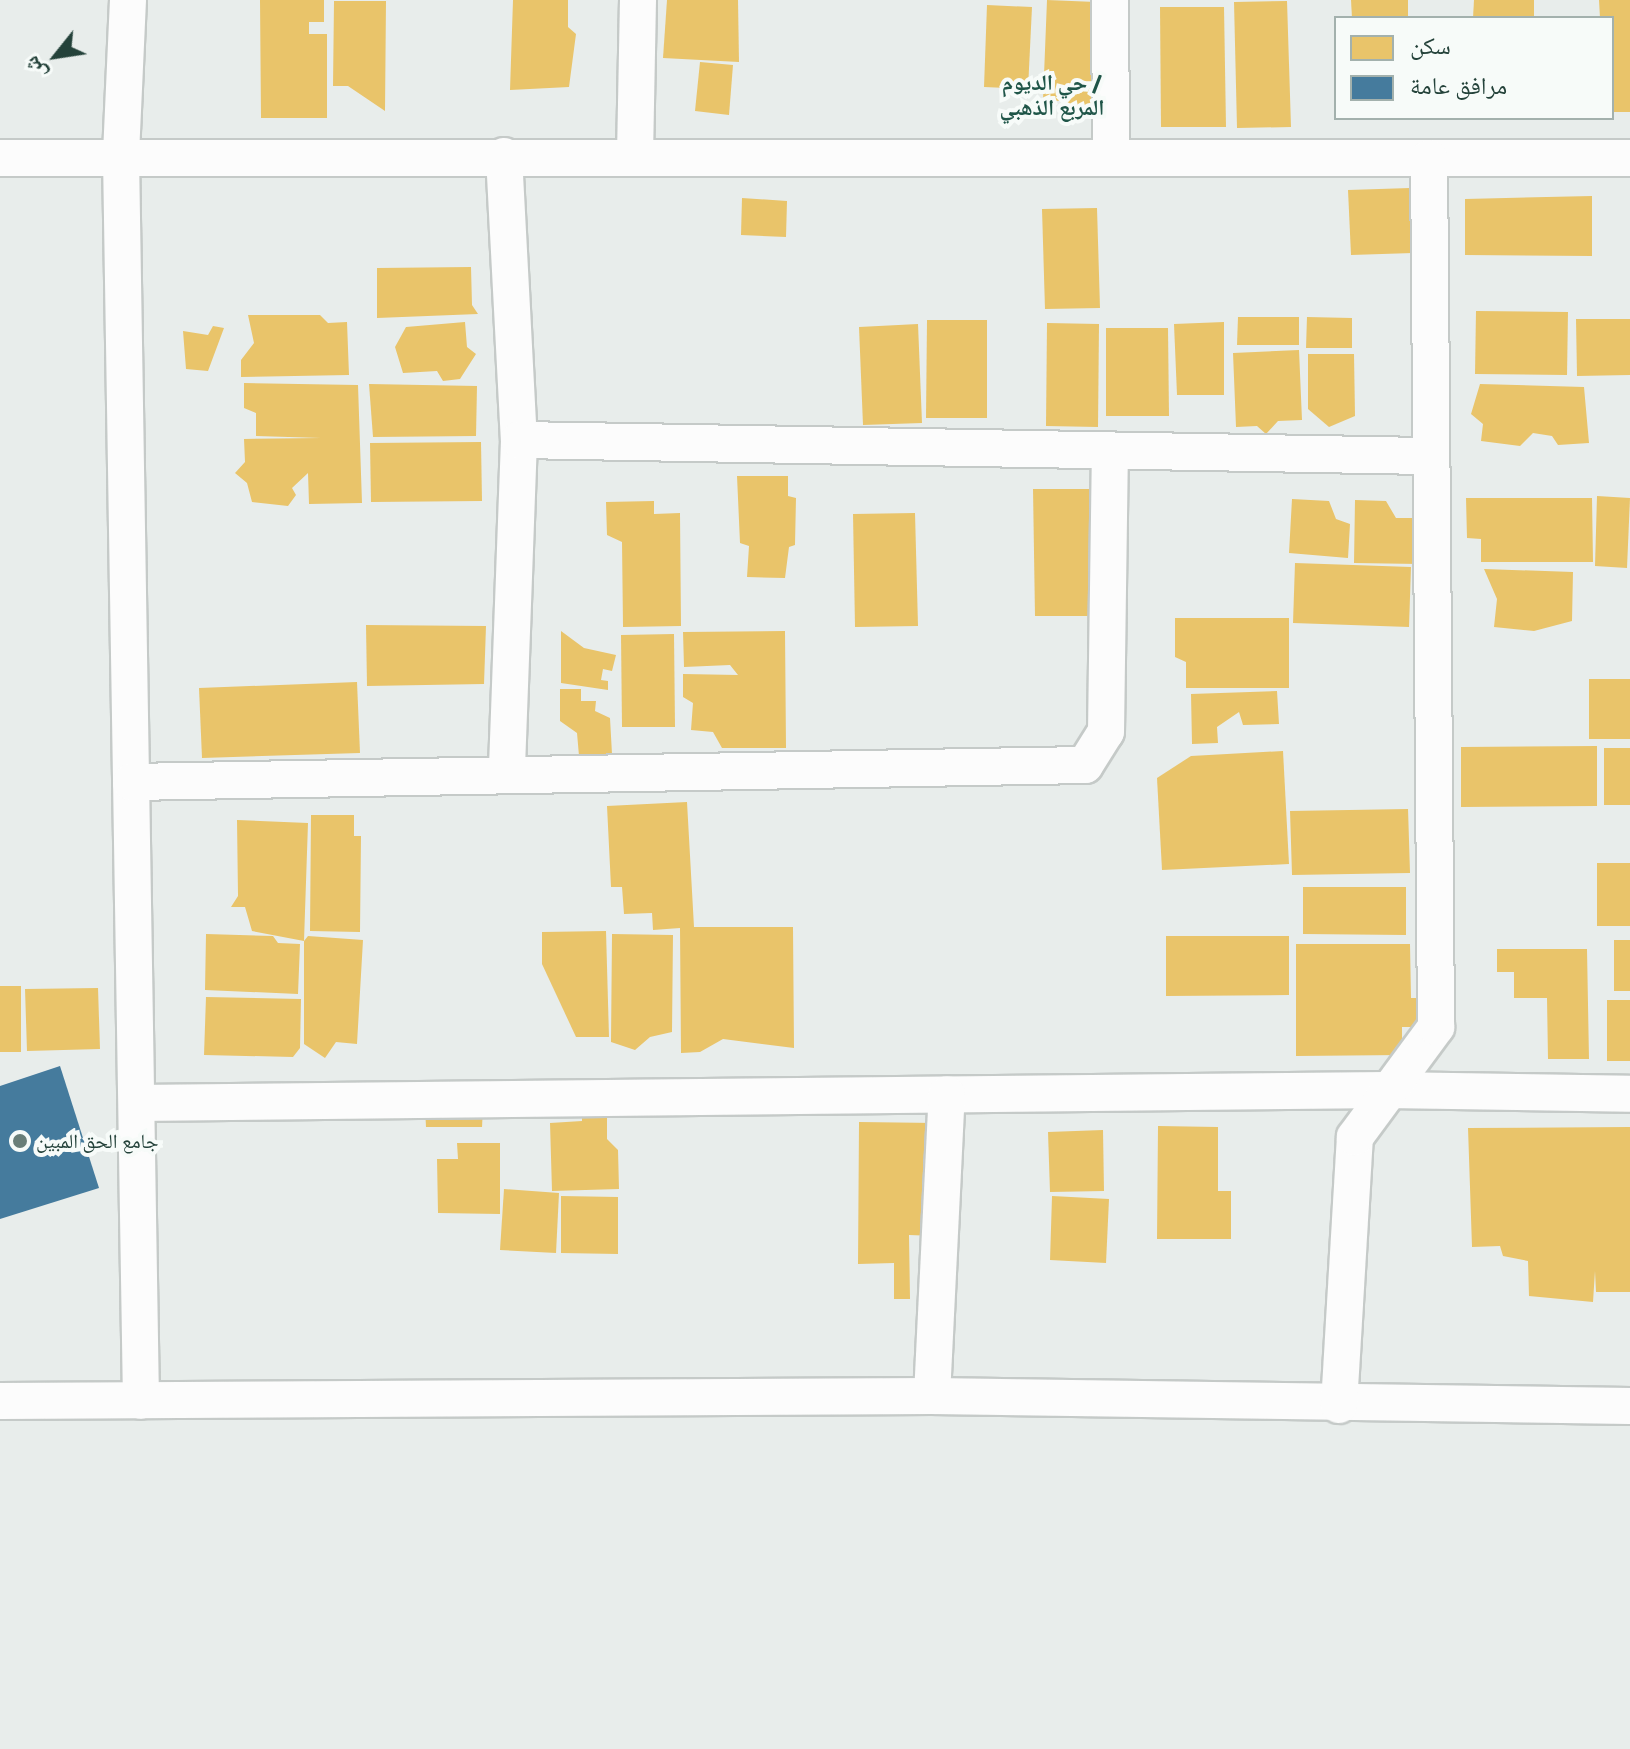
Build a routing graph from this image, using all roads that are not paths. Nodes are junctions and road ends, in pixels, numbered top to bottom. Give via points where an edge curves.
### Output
1 (128, 0) edge
2 (638, 0) edge
3 (1110, 0) edge
4 (121, 156) junction
5 (504, 156) junction
6 (635, 156) junction
7 (1111, 157) junction
8 (0, 158) edge
9 (1429, 158) junction
10 (1630, 158) edge
11 (519, 440) junction
12 (1110, 450) junction
13 (1429, 456) junction
14 (507, 775) junction
15 (131, 782) junction
16 (1387, 1090) junction
17 (947, 1094) junction
18 (1630, 1094) edge
19 (137, 1103) junction
20 (932, 1396) junction
21 (0, 1401) edge
22 (141, 1401) junction
23 (1339, 1405) junction
24 (1630, 1406) edge

1 - 4 street
2 - 6 street
3 - 7 street
4 - 5 street
4 - 8 street
4 - 15 street
5 - 6 street
5 - 11 street
6 - 7 street
7 - 9 street
9 - 10 street
9 - 13 street
11 - 12 street
11 - 14 street
12 - 13 street
12 - 14 street via 1106,732 1085,765
13 - 16 street via 1436,1027
14 - 15 street
15 - 19 street
16 - 17 street
16 - 18 street
16 - 23 street via 1355,1137
17 - 19 street
17 - 20 street
19 - 22 street
20 - 22 street
20 - 23 street
21 - 22 street
23 - 24 street

